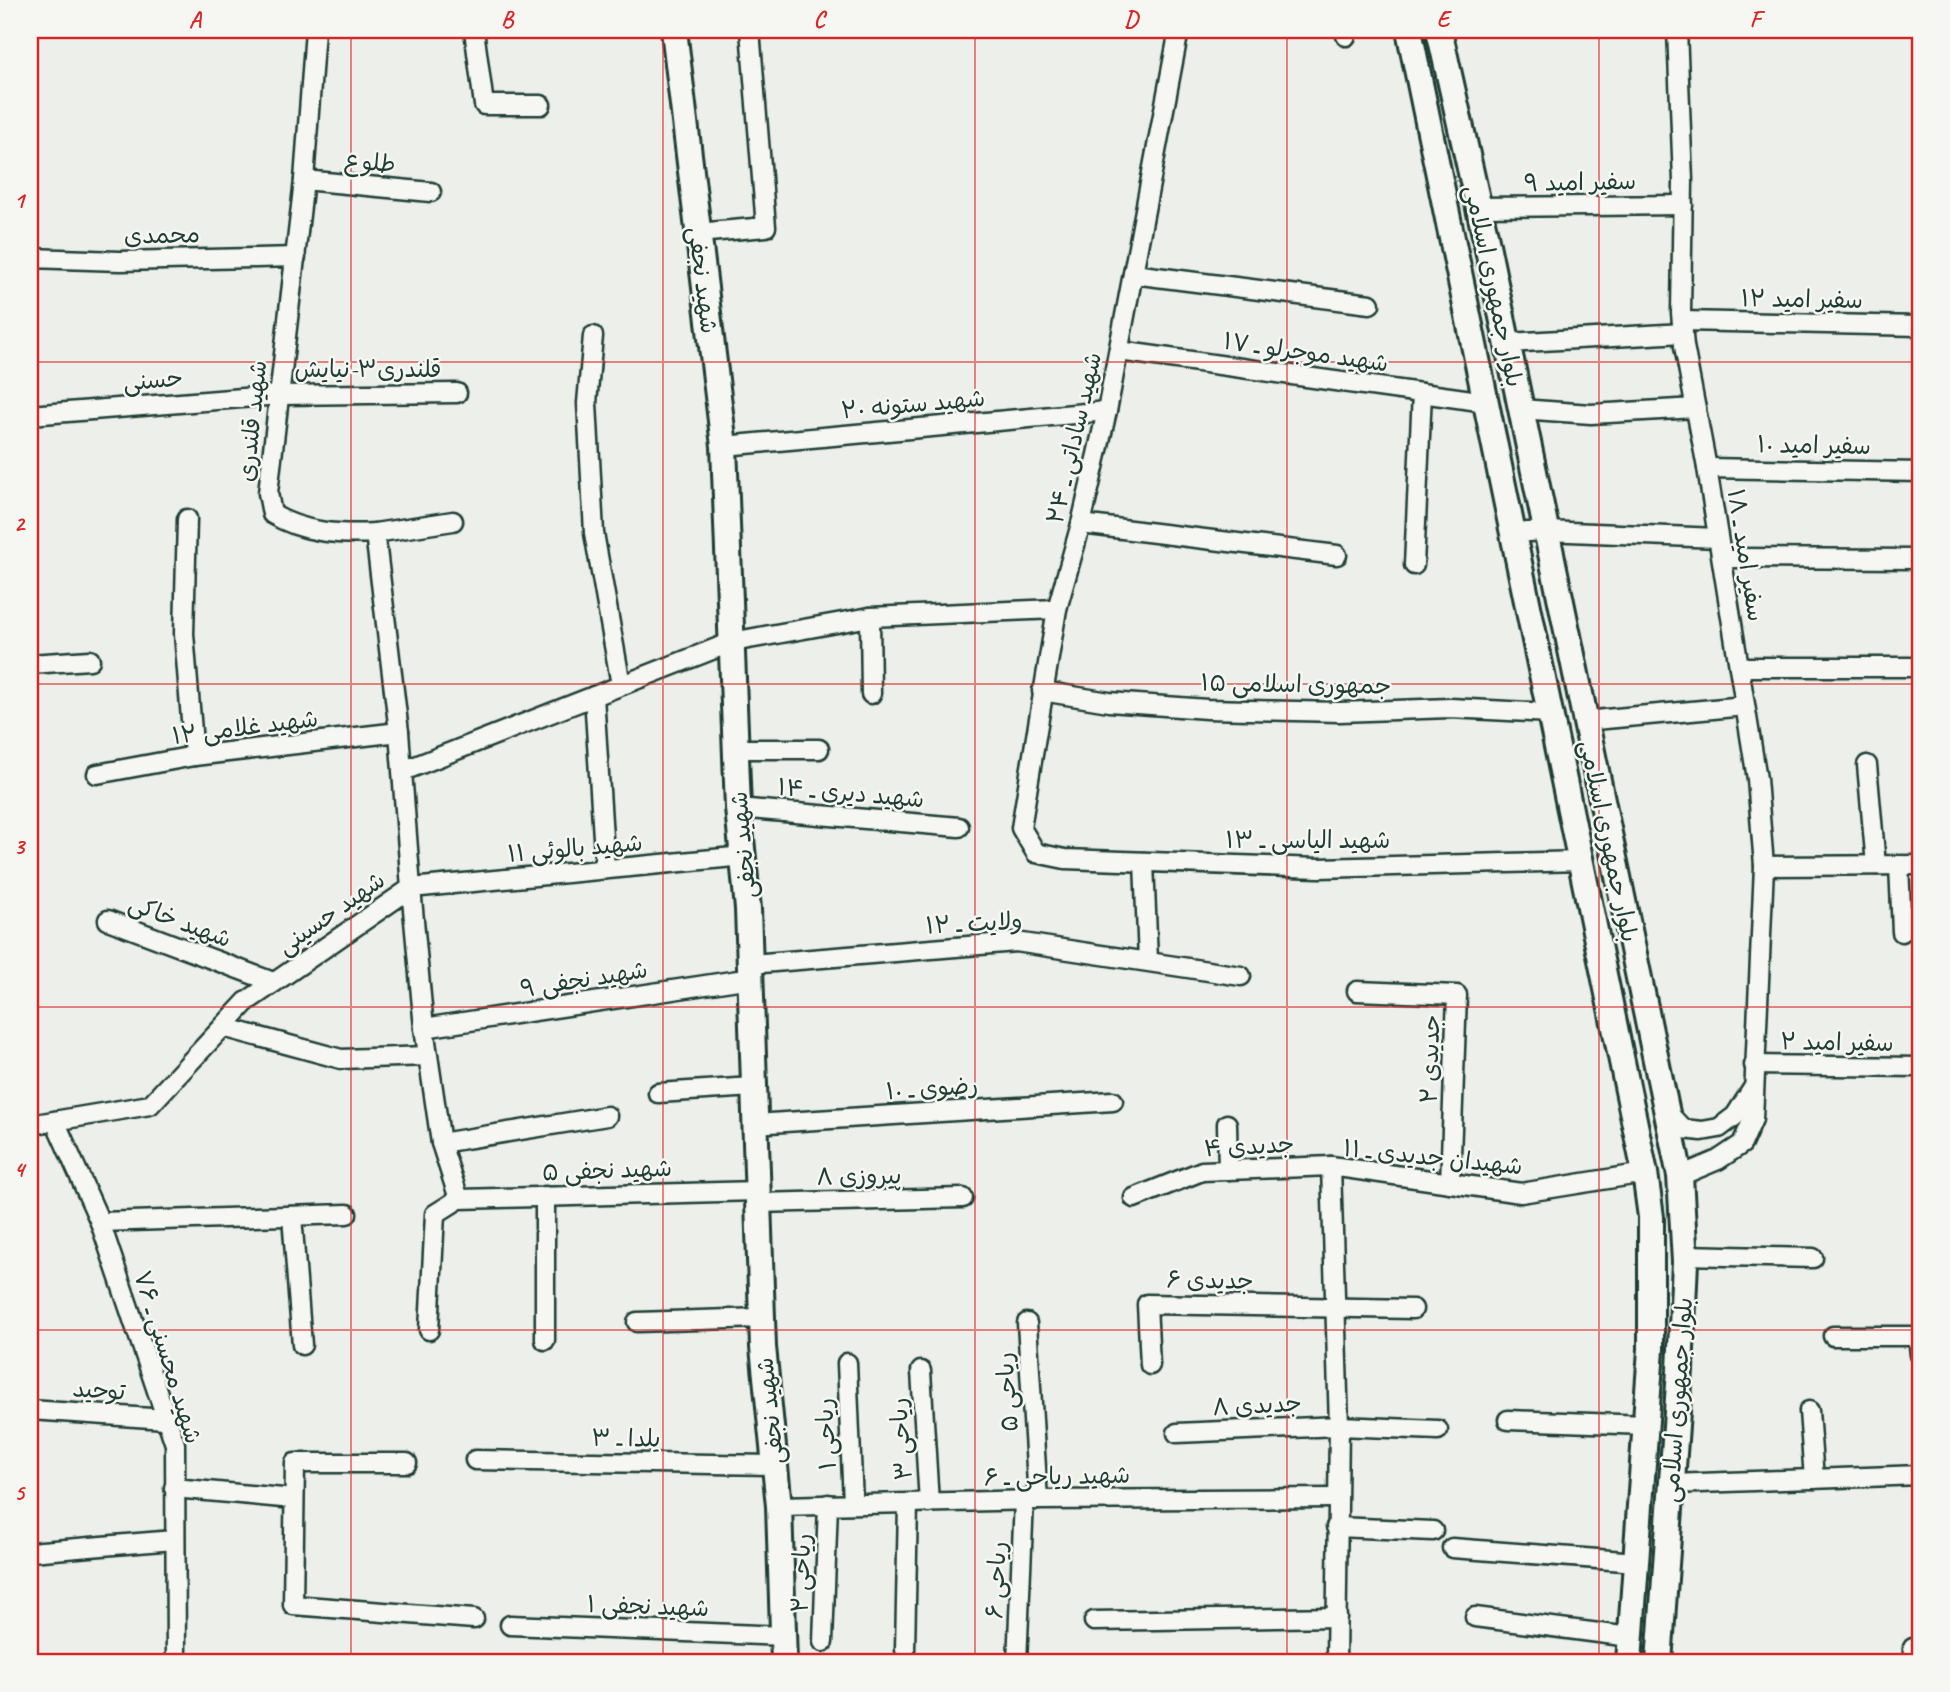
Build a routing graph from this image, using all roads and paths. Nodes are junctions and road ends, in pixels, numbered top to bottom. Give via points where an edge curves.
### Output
1 (315, 30) edge
2 (474, 30) edge
3 (674, 30) edge
4 (750, 30) edge
5 (1179, 30) edge
6 (1409, 30) edge
7 (1439, 30) edge
8 (1677, 30) edge
9 (541, 105) dead end
10 (304, 180) junction
11 (431, 192) dead end
12 (1682, 205) junction
13 (1479, 207) junction
14 (697, 233) junction
15 (296, 257) junction
16 (30, 258) edge
17 (1133, 274) junction
18 (1370, 304) dead end
19 (1920, 326) edge
20 (1682, 327) junction
21 (593, 336) dead end
22 (1507, 344) junction
23 (1119, 351) junction
24 (457, 393) dead end
25 (1422, 393) junction
26 (279, 395) junction
27 (1486, 401) junction
28 (1696, 408) junction
29 (1520, 409) junction
30 (1107, 411) junction
31 (30, 415) edge
32 (724, 446) junction
33 (1707, 468) junction
34 (1920, 472) edge
35 (187, 519) dead end
36 (453, 521) dead end
37 (1081, 524) junction
38 (1545, 531) junction
39 (375, 533) junction
40 (1513, 533) junction
41 (1718, 538) junction
42 (1337, 555) dead end
43 (1722, 558) junction
44 (1920, 559) edge
45 (1414, 565) dead end
46 (1057, 609) junction
47 (870, 617) junction
48 (732, 642) junction
49 (90, 660) dead end
50 (30, 664) edge
51 (1739, 667) junction
52 (1920, 667) edge
53 (621, 685) junction
54 (1042, 691) junction
55 (871, 694) dead end
56 (594, 696) junction
57 (1745, 706) junction
58 (1551, 713) junction
59 (1584, 721) junction
60 (399, 732) junction
61 (819, 748) dead end
62 (736, 749) junction
63 (194, 756) junction
64 (1867, 765) dead end
65 (403, 771) junction
66 (97, 774) dead end
67 (738, 808) junction
68 (959, 827) dead end
69 (1037, 853) joint
70 (744, 856) junction
71 (1581, 861) junction
72 (1144, 862) junction
73 (1876, 865) junction
74 (1899, 865) junction
75 (1920, 865) edge
76 (1764, 866) junction
77 (605, 869) junction
78 (411, 888) junction
79 (108, 920) dead end
80 (1902, 932) dead end
81 (1148, 961) junction
82 (751, 971) junction
83 (1241, 976) dead end
84 (273, 982) junction
85 (1357, 991) dead end
86 (223, 1027) junction
87 (424, 1028) junction
88 (1652, 1033) junction
89 (1619, 1036) junction
90 (428, 1056) junction
91 (1754, 1065) junction
92 (1920, 1067) edge
93 (753, 1087) junction
94 (1753, 1088) junction
95 (658, 1093) dead end
96 (1113, 1101) dead end
97 (1667, 1111) junction
98 (607, 1116) dead end
99 (55, 1121) junction
100 (754, 1124) junction
101 (1227, 1124) dead end
102 (30, 1125) edge
103 (441, 1143) junction
104 (1331, 1166) junction
105 (1228, 1170) junction
106 (1646, 1173) junction
107 (1680, 1176) junction
108 (1450, 1183) junction
109 (545, 1196) junction
110 (757, 1197) junction
111 (963, 1198) dead end
112 (1134, 1198) dead end
113 (459, 1199) junction
114 (347, 1214) dead end
115 (292, 1216) junction
116 (100, 1222) junction
117 (1685, 1255) junction
118 (1812, 1258) dead end
119 (1335, 1307) junction
120 (1413, 1309) dead end
121 (762, 1318) junction
122 (638, 1322) dead end
123 (1027, 1323) dead end
124 (429, 1330) dead end
125 (1833, 1336) dead end
126 (1919, 1336) edge
127 (545, 1340) dead end
128 (302, 1345) dead end
129 (1920, 1355) edge
130 (847, 1363) dead end
131 (1150, 1365) dead end
132 (921, 1371) dead end
133 (30, 1410) edge
134 (1809, 1411) dead end
135 (166, 1419) junction
136 (1508, 1420) dead end
137 (1646, 1425) junction
138 (1339, 1426) junction
139 (1438, 1430) dead end
140 (1177, 1433) dead end
141 (475, 1460) dead end
142 (407, 1463) dead end
143 (776, 1465) junction
144 (1920, 1475) edge
145 (1814, 1479) junction
146 (1672, 1484) junction
147 (174, 1488) junction
148 (1336, 1498) junction
149 (294, 1499) junction
150 (1031, 1501) junction
151 (853, 1503) junction
152 (929, 1503) junction
153 (828, 1504) junction
154 (908, 1504) junction
155 (779, 1506) junction
156 (1336, 1527) junction
157 (1433, 1531) dead end
158 (174, 1540) junction
159 (1452, 1548) dead end
160 (30, 1552) edge
161 (1637, 1562) junction
162 (1337, 1617) junction
163 (1475, 1617) dead end
164 (474, 1619) dead end
165 (1094, 1621) dead end
166 (510, 1625) dead end
167 (783, 1636) junction
168 (1630, 1637) junction
169 (823, 1642) dead end
170 (905, 1650) dead end
171 (176, 1662) edge
172 (784, 1662) edge
173 (1017, 1662) edge
174 (1336, 1662) edge
175 (1629, 1662) edge
176 (1659, 1662) edge

1 - 10 street, شهید قلندری
2 - 9 street via 484,105
3 - 14 main road, شهید نجفی
4 - 14 street via 766,227
5 - 17 street, شهید ساداتی ـ ۲۴
6 - 27 main road, بلوار جمهوری اسلامی
7 - 13 main road, بلوار جمهوری اسلامی
8 - 12 street, سفیر امید ـ ۱۸
10 - 11 street, طلوع
10 - 15 street, شهید قلندری
12 - 13 street, سفیر امید ۹
12 - 20 street, سفیر امید ـ ۱۸
13 - 22 main road, بلوار جمهوری اسلامی
14 - 32 main road, شهید نجفی
15 - 16 street, محمدی
15 - 26 street, شهید قلندری
17 - 18 street
17 - 23 street, شهید ساداتی ـ ۲۴
19 - 20 street, سفیر امید ۱۲
20 - 22 street, سفیر امید ۱۲
20 - 28 street, سفیر امید ـ ۱۸
21 - 53 street via 587,403 594,533
22 - 29 main road, بلوار جمهوری اسلامی
23 - 25 street, شهید موجرلو ـ ۱۷
23 - 30 street, شهید ساداتی ـ ۲۴
24 - 26 street, قلندری۳-نیایش
25 - 27 street, شهید موجرلو ـ ۱۷
25 - 45 street
26 - 31 street, حسنی
26 - 39 street, شهید قلندری via 268,493 272,514 288,524 316,530
27 - 40 main road, بلوار جمهوری اسلامی
28 - 29 street via 1606,413
28 - 33 street, سفیر امید ـ ۱۸
29 - 38 main road, بلوار جمهوری اسلامی
30 - 32 street, شهید ستونه ۲۰
30 - 37 street, شهید ساداتی ـ ۲۴
32 - 48 main road, شهید نجفی
33 - 34 street, سفیر امید ۱۰
33 - 41 street, سفیر امید ـ ۱۸
35 - 63 street via 184,634
36 - 39 street
37 - 42 street
37 - 46 street, شهید ساداتی ـ ۲۴
38 - 40 street
38 - 41 street
38 - 59 main road, بلوار جمهوری اسلامی
39 - 60 street
40 - 58 main road, بلوار جمهوری اسلامی
41 - 43 street, سفیر امید ـ ۱۸
43 - 44 street
43 - 51 street, سفیر امید ـ ۱۸
46 - 47 street
46 - 54 street, شهید ساداتی ـ ۲۴
47 - 48 street
47 - 55 street
48 - 53 street
48 - 62 main road, شهید نجفی
49 - 50 street
51 - 52 street
51 - 57 street, سفیر امید ـ ۱۸
53 - 56 street
54 - 58 street, جمهوری اسلامی ۱۵ via 1109,702 1207,709 1340,712 1450,708
54 - 69 street, شهید ساداتی ـ ۲۴ via 1021,828
56 - 65 street
56 - 77 street
57 - 59 street
57 - 76 street, سفیر امید ـ ۱۸
58 - 71 main road, بلوار جمهوری اسلامی
59 - 88 main road, بلوار جمهوری اسلامی
60 - 63 street, شهید غلامی ۱۲
60 - 65 street
61 - 62 street
62 - 67 main road, شهید نجفی
63 - 66 street, شهید غلامی ۱۲
64 - 73 street
65 - 78 street, شهید حسینی
67 - 68 street, شهید دیری ـ ۱۴
67 - 70 main road, شهید نجفی
69 - 72 street, شهید الیاسی ـ ۱۳ via 1065,859
70 - 77 street, شهید بالوئی ۱۱
70 - 82 main road, شهید نجفی
71 - 72 street, شهید الیاسی ـ ۱۳ via 1319,868
71 - 89 main road, بلوار جمهوری اسلامی
72 - 81 street
73 - 74 street
73 - 76 street
74 - 75 street
74 - 80 street
76 - 91 street, سفیر امید ـ ۱۸
77 - 78 street, شهید بالوئی ۱۱
78 - 84 street, شهید حسینی
78 - 87 street
79 - 84 street, شهید خاکی
81 - 82 street, ولایت ـ ۱۲ via 1016,942
81 - 83 street, ولایت ـ ۱۲
82 - 87 street, شهید نجفی ۹
82 - 93 main road, شهید نجفی
84 - 86 street, شهید حسینی
85 - 108 street, جدیدی ۲ via 1457,995
86 - 90 street via 341,1059
86 - 99 street, شهید حسینی via 150,1105
87 - 90 street
88 - 89 main road
88 - 97 main road, بلوار جمهوری اسلامی
89 - 106 main road, بلوار جمهوری اسلامی
90 - 103 street
91 - 92 street, سفیر امید ۲
91 - 94 street, سفیر امید ـ ۱۸
93 - 95 street
93 - 100 main road, شهید نجفی
94 - 97 street via 1735,1116 1719,1128 1683,1129
94 - 107 street, سفیر امید ـ ۱۸ via 1753,1119 1742,1144
96 - 100 street, رضوی ـ ۱۰
97 - 107 main road, بلوار جمهوری اسلامی
98 - 103 street
99 - 102 street, شهید حسینی
99 - 116 street, شهید محسنی ـ ۷۶
100 - 110 main road, شهید نجفی
101 - 105 street
103 - 113 street
104 - 105 street, جدیدی ۴
104 - 108 street, شهیدان جدیدی ـ ۱۱
104 - 119 street, شهیدان جدیدی ـ ۱۱
105 - 112 street, جدیدی ۴ via 1202,1171
106 - 108 street, شهیدان جدیدی ـ ۱۱ via 1521,1194
106 - 137 main road, بلوار جمهوری اسلامی via 1651,1217
107 - 117 main road, بلوار جمهوری اسلامی
109 - 110 street, شهید نجفی ۵
109 - 113 street, شهید نجفی ۵
109 - 127 street
110 - 111 street, پیروزی ۸
110 - 121 main road, شهید نجفی
113 - 124 street via 435,1214
114 - 115 street
115 - 116 street
115 - 128 street
116 - 135 street, شهید محسنی ـ ۷۶
117 - 118 street
117 - 146 main road, بلوار جمهوری اسلامی
119 - 120 street
119 - 131 street, جدیدی ۶ via 1147,1304
119 - 138 street, شهیدان جدیدی ـ ۱۱
121 - 122 street
121 - 143 main road, شهید نجفی
123 - 150 street, ریاحی ۵
125 - 126 street
126 - 129 street
130 - 151 street, ریاحی ۱
132 - 152 street, ریاحی ۳
133 - 135 street, توحید
134 - 145 street
135 - 147 street, شهید محسنی ـ ۷۶ via 175,1444
136 - 137 street
137 - 161 main road, بلوار جمهوری اسلامی
138 - 139 street, جدیدی ۸
138 - 140 street, جدیدی ۸
138 - 148 street, شهیدان جدیدی ـ ۱۱
141 - 143 street, یلدا ـ ۳
142 - 149 street via 295,1463
143 - 155 main road, شهید نجفی
144 - 145 street
145 - 146 street
146 - 176 main road, بلوار جمهوری اسلامی
147 - 149 street
147 - 158 street, شهید محسنی ـ ۷۶
148 - 150 street, شهید ریاحی ـ ۶
148 - 156 street, شهیدان جدیدی ـ ۱۱
149 - 164 street via 293,1605
150 - 152 street, شهید ریاحی ـ ۶
150 - 173 street, ریاحی ۶
151 - 153 street, شهید ریاحی ـ ۶
151 - 154 street, شهید ریاحی ـ ۶
152 - 154 street, شهید ریاحی ـ ۶
153 - 155 street, شهید ریاحی ـ ۶
153 - 169 street, ریاحی ۲
154 - 170 street
155 - 167 main road, شهید نجفی
156 - 157 street
156 - 162 street, شهیدان جدیدی ـ ۱۱
158 - 160 street
158 - 171 street, شهید محسنی ـ ۷۶
159 - 161 street
161 - 168 main road, بلوار جمهوری اسلامی
162 - 165 street
162 - 174 street, شهیدان جدیدی ـ ۱۱
163 - 168 street
166 - 167 street, شهید نجفی ۱
167 - 172 main road, شهید نجفی
168 - 175 main road, بلوار جمهوری اسلامی

